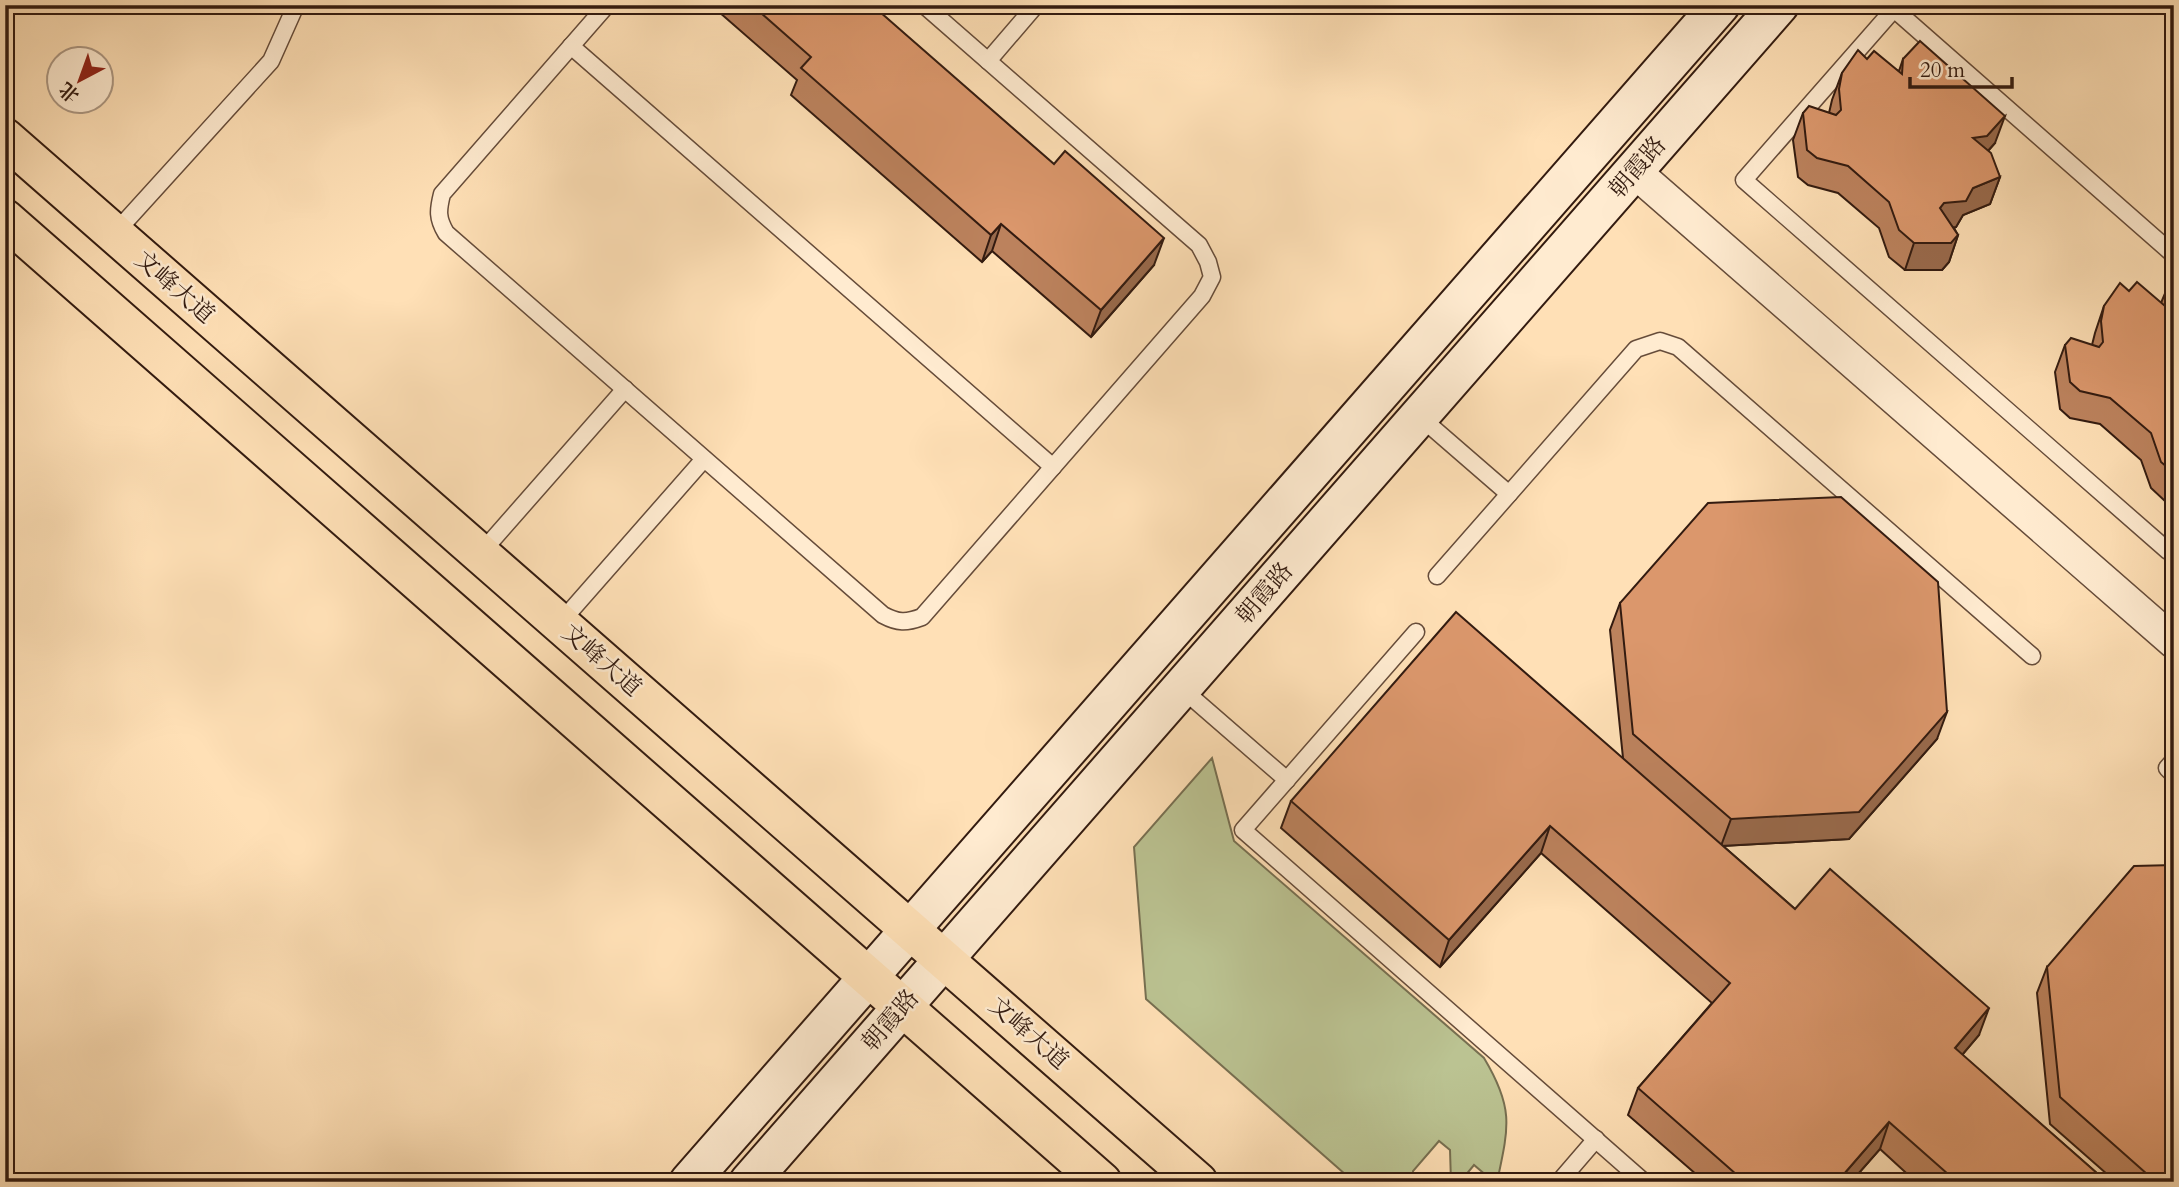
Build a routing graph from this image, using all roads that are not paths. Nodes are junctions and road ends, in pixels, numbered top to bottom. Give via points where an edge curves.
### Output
1 (296, 5) edge
2 (607, 5) edge
3 (925, 5) edge
4 (1036, 5) edge
5 (1720, 5) edge
6 (1779, 5) edge
7 (1895, 7) edge
8 (571, 46) junction
9 (988, 61) junction
10 (5, 138) edge
11 (1634, 171) junction
12 (5, 219) edge
13 (114, 234) junction
14 (2174, 254) edge
15 (625, 389) junction
16 (1419, 416) junction
17 (704, 459) junction
18 (1053, 467) junction
19 (1509, 494) junction
20 (2174, 551) edge
21 (480, 554) junction
22 (1437, 576) dead end
23 (560, 624) junction
24 (1416, 632) dead end
25 (2174, 642) edge
26 (2032, 656) dead end
27 (1181, 688) junction
28 (2174, 760) edge
29 (2174, 775) edge
30 (1287, 780) junction
31 (910, 929) junction
32 (944, 959) junction
33 (869, 977) junction
34 (902, 1006) junction
35 (1596, 1139) junction
36 (689, 1182) edge
37 (749, 1182) edge
38 (1102, 1182) edge
39 (1198, 1182) edge
40 (1559, 1182) edge
41 (1644, 1182) edge

1 - 13 lane via 271,61
2 - 8 lane
3 - 9 lane
4 - 9 lane
5 - 31 street, 朝霞路
6 - 11 street, 朝霞路
7 - 14 lane
7 - 20 lane via 1744,180 2168,551
8 - 15 lane via 442,194 439,222 446,233
8 - 18 lane
9 - 18 lane via 1199,245 1212,277 1202,296
10 - 13 main road, 文峰大道
11 - 16 street, 朝霞路
11 - 25 street
12 - 33 main road
13 - 21 main road, 文峰大道
15 - 17 lane
15 - 21 lane
16 - 19 lane
16 - 27 street, 朝霞路
17 - 18 lane via 883,615 907,623 922,617
17 - 23 lane
19 - 22 lane
19 - 26 lane via 1636,349 1660,341 1678,347
21 - 23 main road, 文峰大道
23 - 31 main road, 文峰大道
24 - 30 lane
27 - 30 lane
27 - 32 street, 朝霞路
28 - 29 lane via 2167,768
30 - 35 lane via 1243,830
31 - 32 main road, 文峰大道
31 - 33 street, 朝霞路
32 - 34 street, 朝霞路
32 - 39 main road, 文峰大道
33 - 34 main road
33 - 36 street, 朝霞路
34 - 37 street, 朝霞路
34 - 38 main road
35 - 40 lane
35 - 41 lane

